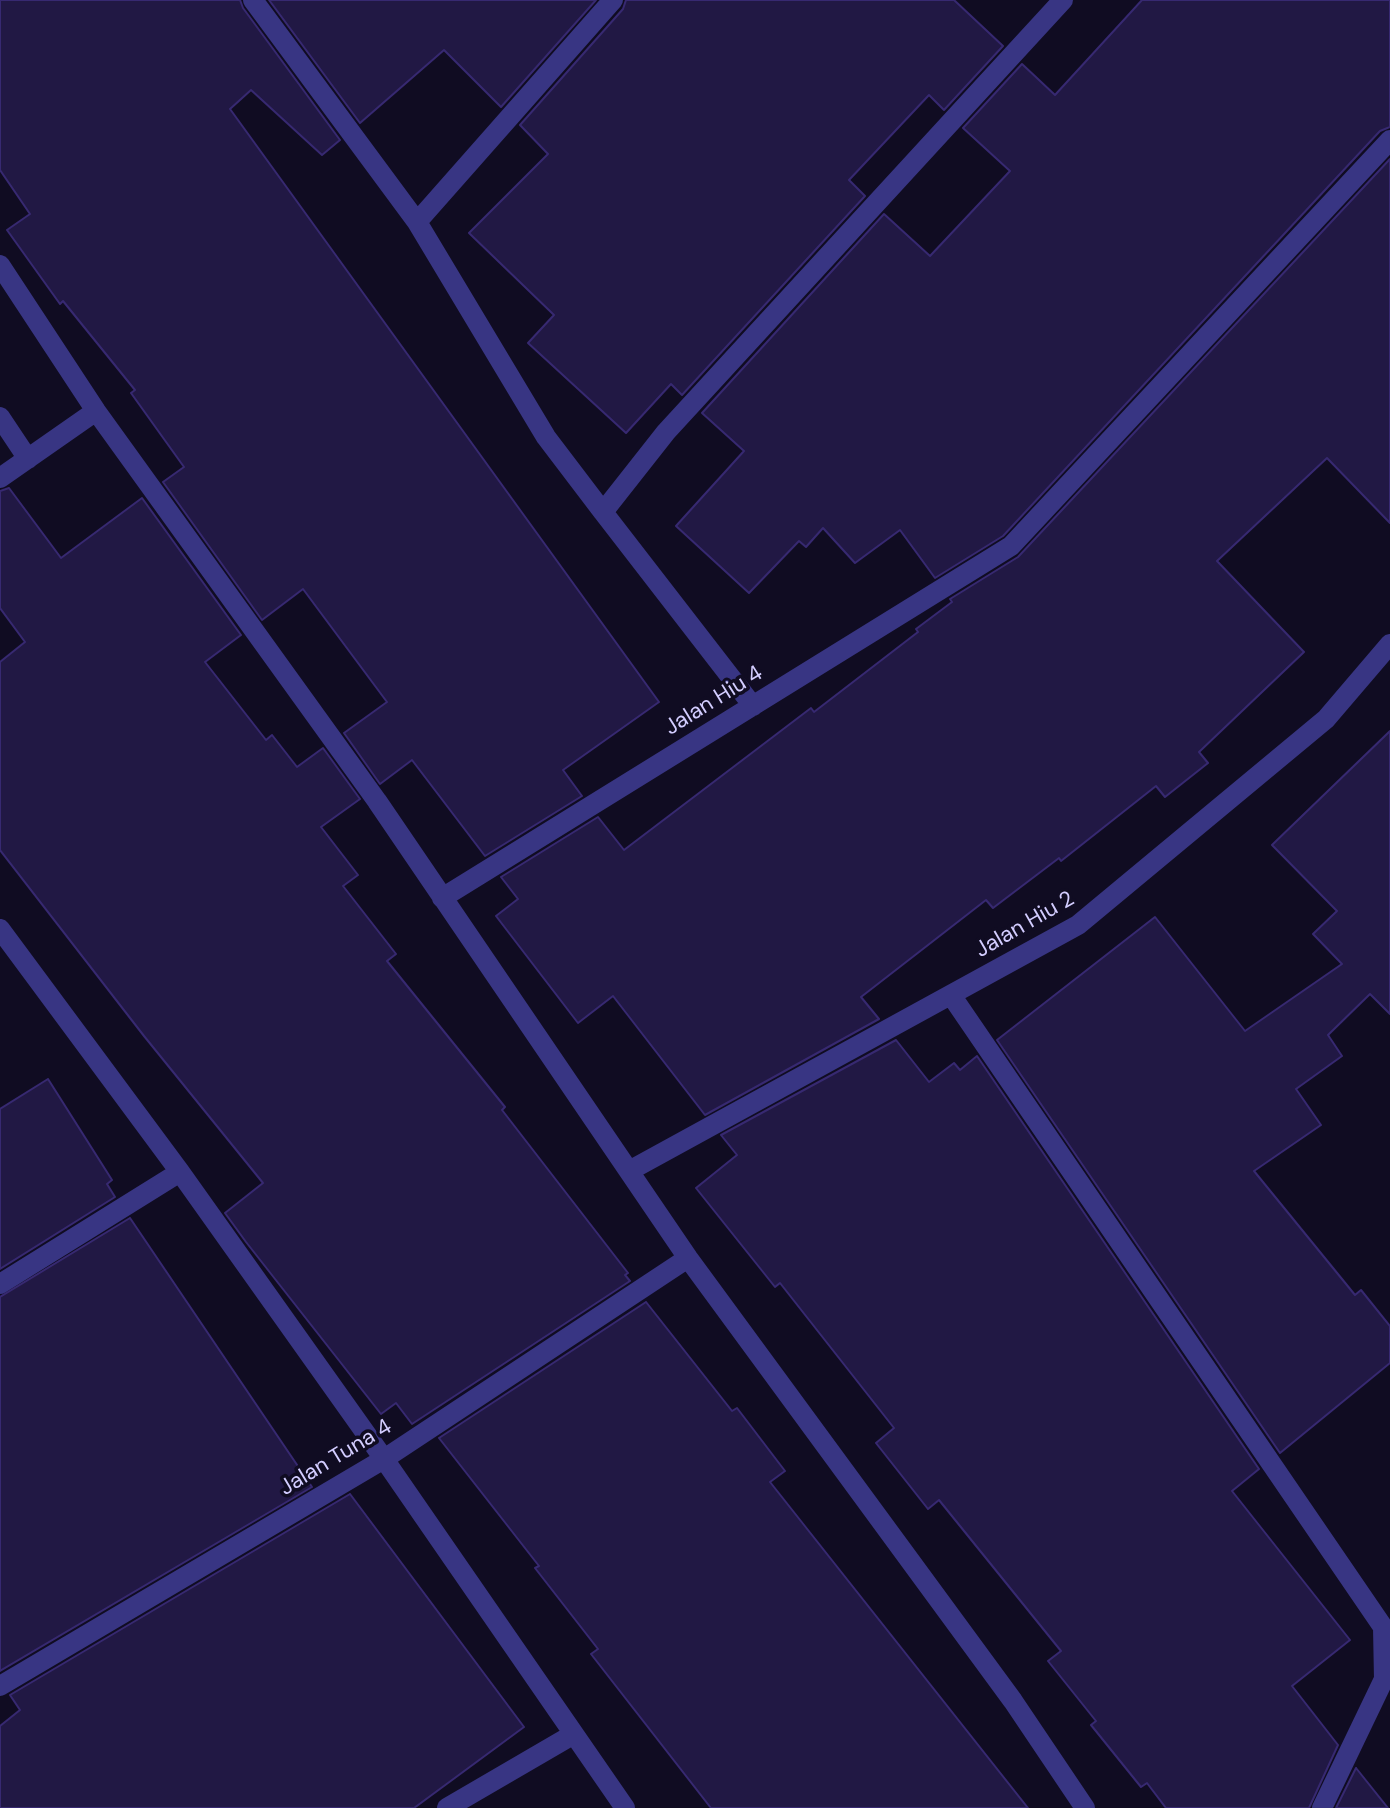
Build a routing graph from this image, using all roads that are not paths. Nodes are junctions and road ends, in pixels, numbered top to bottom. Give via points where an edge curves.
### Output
1 (253, 0) edge
2 (613, 0) edge
3 (1063, 0) edge
4 (1390, 140) edge
5 (417, 222) junction
6 (0, 265) edge
7 (96, 411) junction
8 (0, 417) edge
9 (28, 459) junction
10 (0, 478) edge
11 (603, 512) junction
12 (1390, 644) edge
13 (753, 706) junction
14 (442, 898) junction
15 (0, 929) edge
16 (951, 995) junction
17 (629, 1171) junction
18 (180, 1172) junction
19 (688, 1258) junction
20 (0, 1284) edge
21 (384, 1459) junction
22 (0, 1686) edge
23 (574, 1734) junction
24 (447, 1808) edge
25 (625, 1808) edge
26 (1085, 1808) edge
27 (1322, 1808) edge

1 - 5 street
2 - 5 street
3 - 11 street via 666,432
4 - 13 street, Jalan Hiu 4 via 1011,546
5 - 11 street via 546,437
6 - 7 street
7 - 9 street
7 - 14 street
8 - 9 street
9 - 10 street
11 - 13 street
12 - 16 street, Jalan Hiu 2 via 1326,719 1078,925
13 - 14 street, Jalan Hiu 4
14 - 17 street
15 - 18 street
16 - 17 street, Jalan Hiu 2
16 - 27 street via 1383,1627 1384,1679
17 - 19 street
18 - 20 street
18 - 21 street
19 - 21 street, Jalan Tuna 4
19 - 26 street via 1013,1701
21 - 22 street, Jalan Tuna 4
21 - 23 street
23 - 24 street
23 - 25 street

